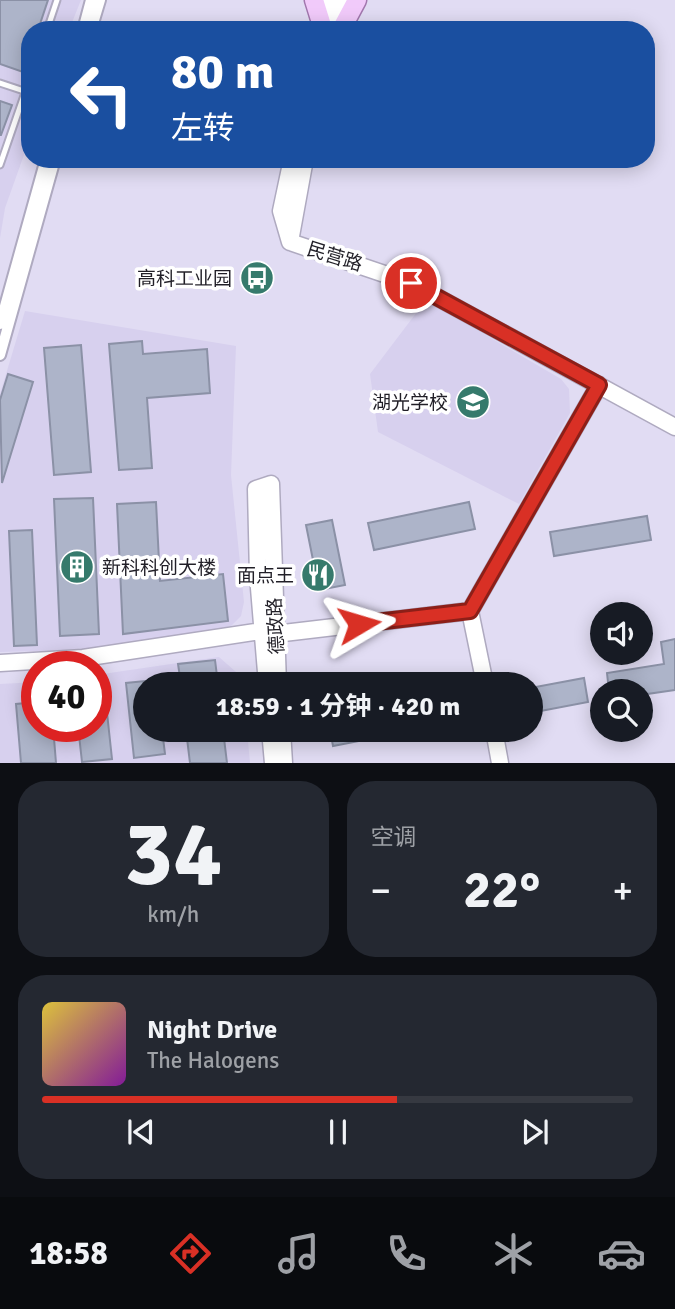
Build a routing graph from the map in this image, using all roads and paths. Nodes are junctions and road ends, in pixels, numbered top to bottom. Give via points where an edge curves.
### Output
1 (57, 0) edge
2 (91, 0) edge
3 (100, 0) edge
4 (314, 0) edge
5 (329, 0) edge
6 (342, 0) edge
7 (357, 0) edge
8 (50, 21) edge
9 (85, 21) edge
10 (94, 21) edge
11 (321, 21) edge
12 (325, 21) edge
13 (337, 21) edge
14 (346, 21) edge
15 (0, 83) edge
16 (21, 90) edge
17 (21, 108) edge
18 (0, 165) edge
19 (43, 168) edge
20 (52, 168) edge
21 (290, 168) edge
22 (303, 168) edge
23 (290, 242) junction
24 (0, 324) edge
25 (0, 355) edge
26 (599, 385) junction
27 (675, 427) edge
28 (263, 486) dead end
29 (470, 611) junction
30 (266, 636) junction
31 (0, 663) edge
32 (112, 664) edge
33 (21, 672) edge
34 (267, 672) edge
35 (275, 672) edge
36 (483, 672) edge
37 (0, 673) edge
38 (271, 742) edge
39 (283, 742) edge
40 (496, 742) edge
41 (273, 763) edge
42 (284, 763) edge
43 (500, 763) edge

1 - 8 lane
2 - 9 street
3 - 10 street
4 - 11 main road
5 - 12 street
6 - 13 street
7 - 14 main road
15 - 16 lane
17 - 18 lane
19 - 24 street
20 - 25 street
21 - 23 street via 281,211
22 - 23 street
23 - 26 street, 民营路 via 411,283
26 - 27 street, 民营路
26 - 29 street
28 - 30 street, 德政路
29 - 30 street
29 - 36 street
30 - 31 street
30 - 32 street
30 - 34 street, 德政路
30 - 35 street, 德政路
33 - 37 street
38 - 41 street
39 - 42 street
40 - 43 street

